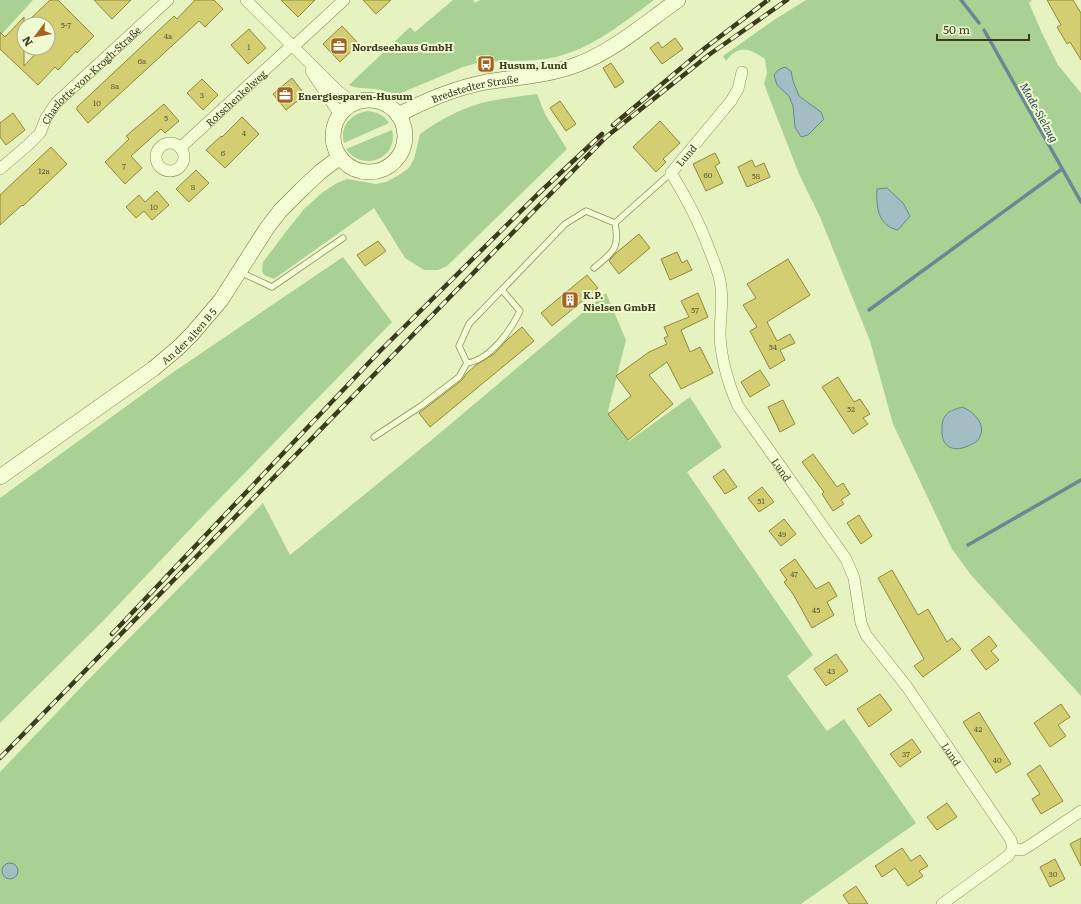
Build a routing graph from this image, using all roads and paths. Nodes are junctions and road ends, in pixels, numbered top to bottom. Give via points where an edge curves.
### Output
1 (168, 0) edge
2 (246, 0) edge
3 (344, 0) edge
4 (671, 4) edge
5 (295, 49) junction
6 (742, 72) dead end
7 (354, 103) junction
8 (340, 115) junction
9 (398, 115) junction
10 (180, 148) dead end
11 (340, 157) junction
12 (0, 169) edge
13 (671, 173) junction
14 (615, 223) junction
15 (343, 238) dead end
16 (594, 268) dead end
17 (240, 272) junction
18 (502, 290) junction
19 (467, 363) junction
20 (374, 437) dead end
21 (0, 477) edge
22 (1081, 811) edge
23 (1013, 849) junction
24 (942, 904) edge

1 - 12 street, Charlotte-von-Krogh-Straße via 56,103 40,133
2 - 5 street
3 - 5 street, Rotschenkelweg
4 - 9 main road, Bredstedter Straße via 613,46 575,65 550,73 462,88 438,95
5 - 7 street via 339,92
5 - 8 street
5 - 10 street, Rotschenkelweg
6 - 13 street, Lund via 738,89 731,101
7 - 8 main road
7 - 9 main road via 378,101 389,106
8 - 11 main road via 333,136
9 - 11 main road via 405,138 402,150 395,161 373,172 361,171 350,166
11 - 17 main road, An der alten B 5 via 320,172 280,211
13 - 14 lane
13 - 23 street, Lund via 695,214 716,266 722,297 720,335 723,358 728,381 738,406 846,560 854,578 861,623 866,635 938,732 1003,827
14 - 16 lane via 617,244
14 - 18 lane via 586,211 565,224
15 - 17 lane via 272,287
17 - 21 main road, An der alten B 5 via 208,316 163,361
18 - 19 lane via 469,324 459,346
18 - 19 lane via 520,311 513,325 499,342 483,357
19 - 20 lane via 459,377
22 - 23 street via 1022,850
23 - 24 street via 1008,856

